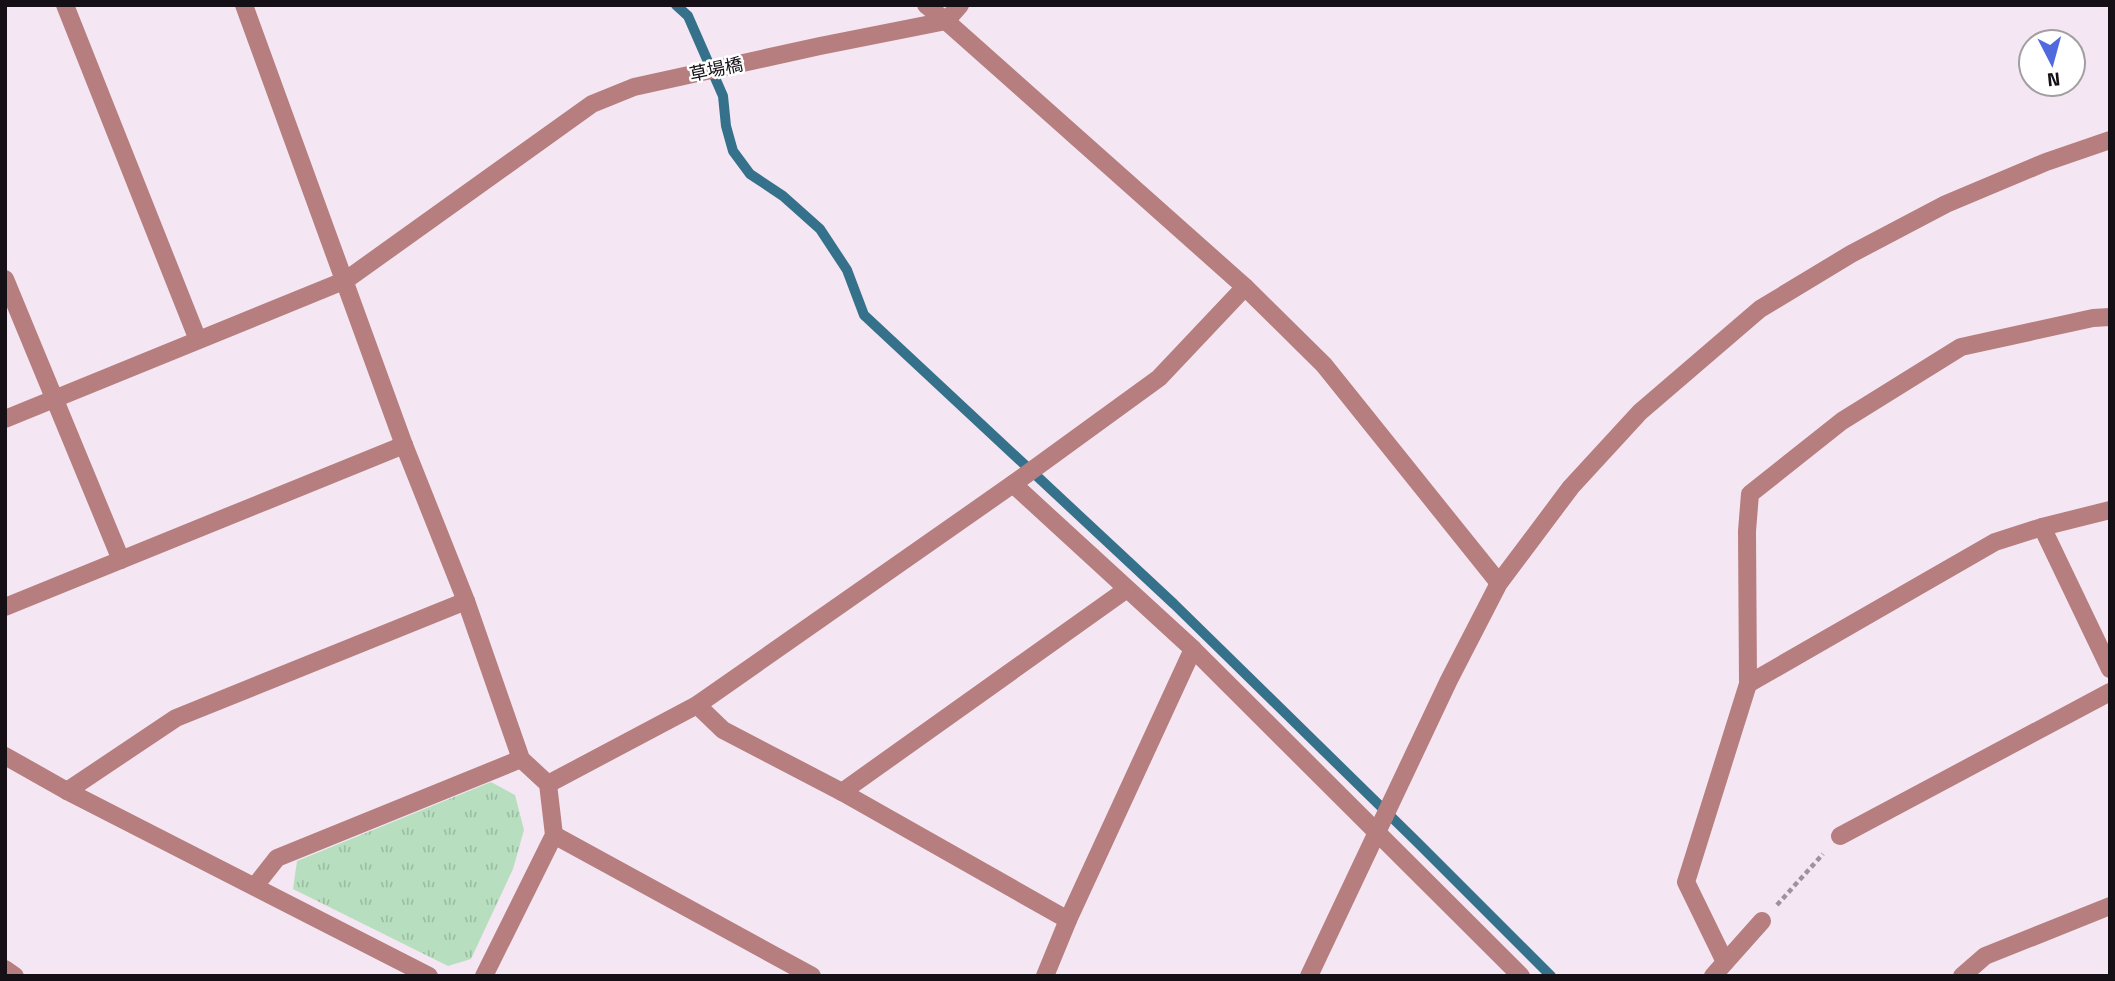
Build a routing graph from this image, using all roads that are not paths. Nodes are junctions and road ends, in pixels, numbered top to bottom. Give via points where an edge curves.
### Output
1 (65, 5) edge
2 (244, 5) edge
3 (926, 5) edge
4 (960, 5) edge
5 (946, 21) junction
6 (2106, 145) edge
7 (5, 279) edge
8 (346, 280) junction
9 (1245, 287) junction
10 (2110, 317) edge
11 (198, 340) junction
12 (55, 399) junction
13 (5, 419) edge
14 (404, 445) junction
15 (1013, 484) junction
16 (2110, 510) edge
17 (2042, 527) junction
18 (121, 560) junction
19 (1499, 583) junction
20 (1127, 589) junction
21 (466, 601) junction
22 (5, 607) edge
23 (1193, 649) junction
24 (2110, 670) edge
25 (1748, 684) junction
26 (2110, 692) edge
27 (698, 705) junction
28 (5, 756) edge
29 (521, 760) junction
30 (548, 784) junction
31 (66, 791) junction
32 (842, 792) junction
33 (1377, 834) junction
34 (554, 835) junction
35 (1840, 836) road end
36 (255, 886) junction
37 (2110, 906) edge
38 (1068, 920) junction
39 (1762, 921) road end
40 (5, 969) edge
41 (1719, 969) edge
42 (15, 976) edge
43 (429, 976) edge
44 (484, 976) edge
45 (812, 976) edge
46 (1045, 976) edge
47 (1309, 976) edge
48 (1521, 976) edge
49 (1962, 976) edge

1 - 11 street
2 - 8 street
3 - 5 street
4 - 5 street
5 - 8 street, 草場橋 via 634,87 592,104
5 - 9 street
6 - 19 street via 2046,162 1946,204 1760,309 1640,412 1571,487
7 - 12 street
8 - 11 street, 草場橋
8 - 14 street
9 - 15 street via 1159,378
9 - 19 street via 1324,365
10 - 25 street via 1961,347 1842,421 1751,494
11 - 12 street, 草場橋
12 - 13 street, 草場橋
12 - 18 street
14 - 18 street
14 - 21 street
15 - 20 street
15 - 27 street
16 - 17 street
17 - 24 street
17 - 25 street via 1996,542
18 - 22 street
19 - 33 street
20 - 23 street
20 - 32 street
21 - 29 street
21 - 31 street via 176,718
23 - 33 street
23 - 38 street
25 - 41 street via 1686,882
26 - 35 street
27 - 30 street
27 - 32 street via 723,730
28 - 31 street
29 - 30 street
29 - 36 street via 277,858
30 - 34 street
31 - 36 street
32 - 38 street
33 - 47 street
33 - 48 street
34 - 44 street
34 - 45 street
36 - 43 street
37 - 49 street via 1985,956
38 - 46 street
39 - 41 street
40 - 42 street

